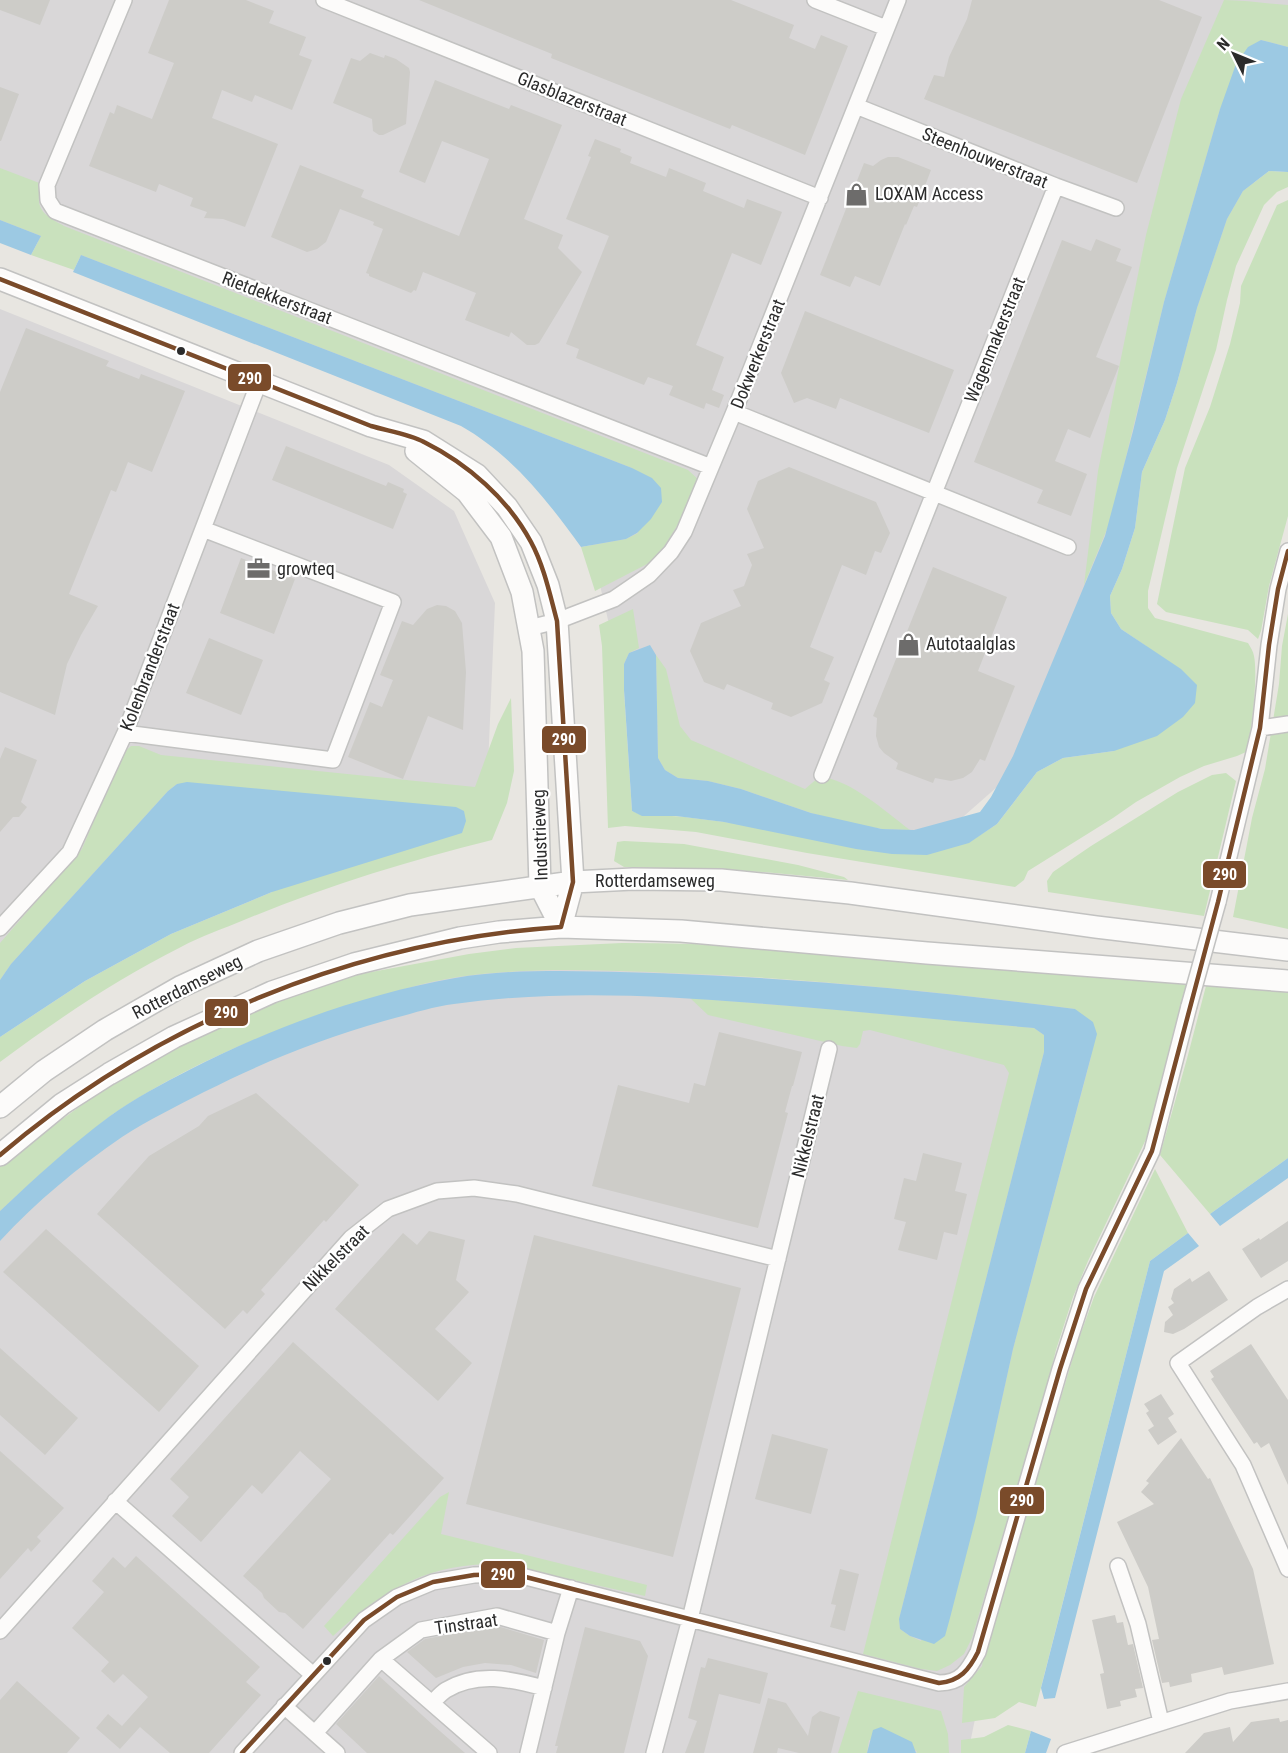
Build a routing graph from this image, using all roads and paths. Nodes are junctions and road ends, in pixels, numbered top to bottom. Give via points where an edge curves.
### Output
1 (124, 0) edge
2 (324, 0) edge
3 (815, 0) edge
4 (898, 0) edge
5 (886, 28) junction
6 (855, 106) junction
7 (1056, 186) junction
8 (820, 198) junction
9 (1116, 208) dead end
10 (0, 279) edge
11 (259, 382) junction
12 (734, 412) junction
13 (371, 426) junction
14 (711, 468) junction
15 (934, 493) junction
16 (203, 530) junction
17 (1068, 547) dead end
18 (1288, 551) edge
19 (557, 621) junction
20 (529, 628) junction
21 (1288, 724) edge
22 (1260, 728) junction
23 (124, 733) junction
24 (822, 775) dead end
25 (573, 882) junction
26 (540, 886) junction
27 (561, 927) junction
28 (0, 928) edge
29 (1288, 950) edge
30 (1288, 981) edge
31 (829, 1048) dead end
32 (0, 1107) edge
33 (0, 1155) edge
34 (778, 1259) junction
35 (1288, 1289) edge
36 (115, 1501) junction
37 (1118, 1566) dead end
38 (1288, 1569) edge
39 (571, 1588) junction
40 (690, 1619) junction
41 (0, 1631) edge
42 (557, 1633) junction
43 (381, 1659) junction
44 (312, 1674) junction
45 (544, 1688) junction
46 (1288, 1692) edge
47 (432, 1703) junction
48 (284, 1706) junction
49 (1161, 1722) junction
50 (315, 1733) junction
51 (242, 1753) edge
52 (337, 1753) edge
53 (489, 1753) edge
54 (528, 1753) edge
55 (654, 1753) edge
56 (1065, 1753) edge

1 - 14 street, Rietdekkerstraat via 47,184 48,200 55,211
2 - 8 street, Glasblazerstraat
3 - 5 street
4 - 5 street, Dokwerkerstraat
5 - 6 street, Dokwerkerstraat
6 - 7 street, Steenhouwerstraat
6 - 8 street, Dokwerkerstraat
7 - 9 street, Steenhouwerstraat
7 - 15 street, Wagenmakerstraat
8 - 12 street, Dokwerkerstraat
10 - 11 main road, Industrieweg
11 - 13 main road, Industrieweg
11 - 16 street, Kolenbranderstraat
12 - 14 street, Dokwerkerstraat
12 - 15 street
13 - 19 main road, Industrieweg via 423,441 477,475 507,507 531,542 549,585
13 - 20 main road, Industrieweg via 417,452 467,492 501,537 522,592
14 - 19 street, Dokwerkerstraat via 684,532 649,575 614,599
15 - 17 street
15 - 24 street, Wagenmakerstraat
16 - 23 street, Kolenbranderstraat
16 - 23 street via 393,602 333,760
18 - 22 street via 1269,645
19 - 20 street, Dokwerkerstraat
19 - 25 main road, Industrieweg
20 - 26 main road, Industrieweg via 533,651
21 - 22 street
22 - 40 street, bridge via 1152,1151 1086,1289 971,1665 959,1679 939,1683
23 - 28 street, Kolenbranderstraat via 70,852
25 - 26 main road, Rotterdamseweg
25 - 27 main road, Industrieweg
25 - 29 main road, Rotterdamseweg via 721,880
26 - 27 main road, Industrieweg
26 - 32 main road, Rotterdamseweg via 410,905 339,923 258,951 180,987 105,1030 44,1071
27 - 30 main road via 681,931
27 - 33 main road via 460,938 354,964 272,992 174,1037 109,1074 62,1104
31 - 34 street, Nikkelstraat
34 - 36 street, Nikkelstraat via 517,1194 474,1188 437,1191 388,1209 351,1238
34 - 40 street, Nikkelstraat
35 - 38 street via 1257,1306 1178,1363 1243,1465
36 - 41 street, Nikkelstraat
36 - 44 street
37 - 49 street via 1138,1624
39 - 40 street
39 - 42 street
39 - 44 street via 514,1574 434,1582 397,1597 364,1620
40 - 55 street
42 - 43 street, Tinstraat via 497,1616 421,1630
42 - 45 street
43 - 47 street
43 - 50 street, Tinstraat
44 - 48 street
45 - 47 street via 511,1679 467,1681 445,1691
45 - 54 street
46 - 49 street via 1230,1701
47 - 53 street
48 - 50 street
48 - 51 street
49 - 56 street
50 - 52 street

